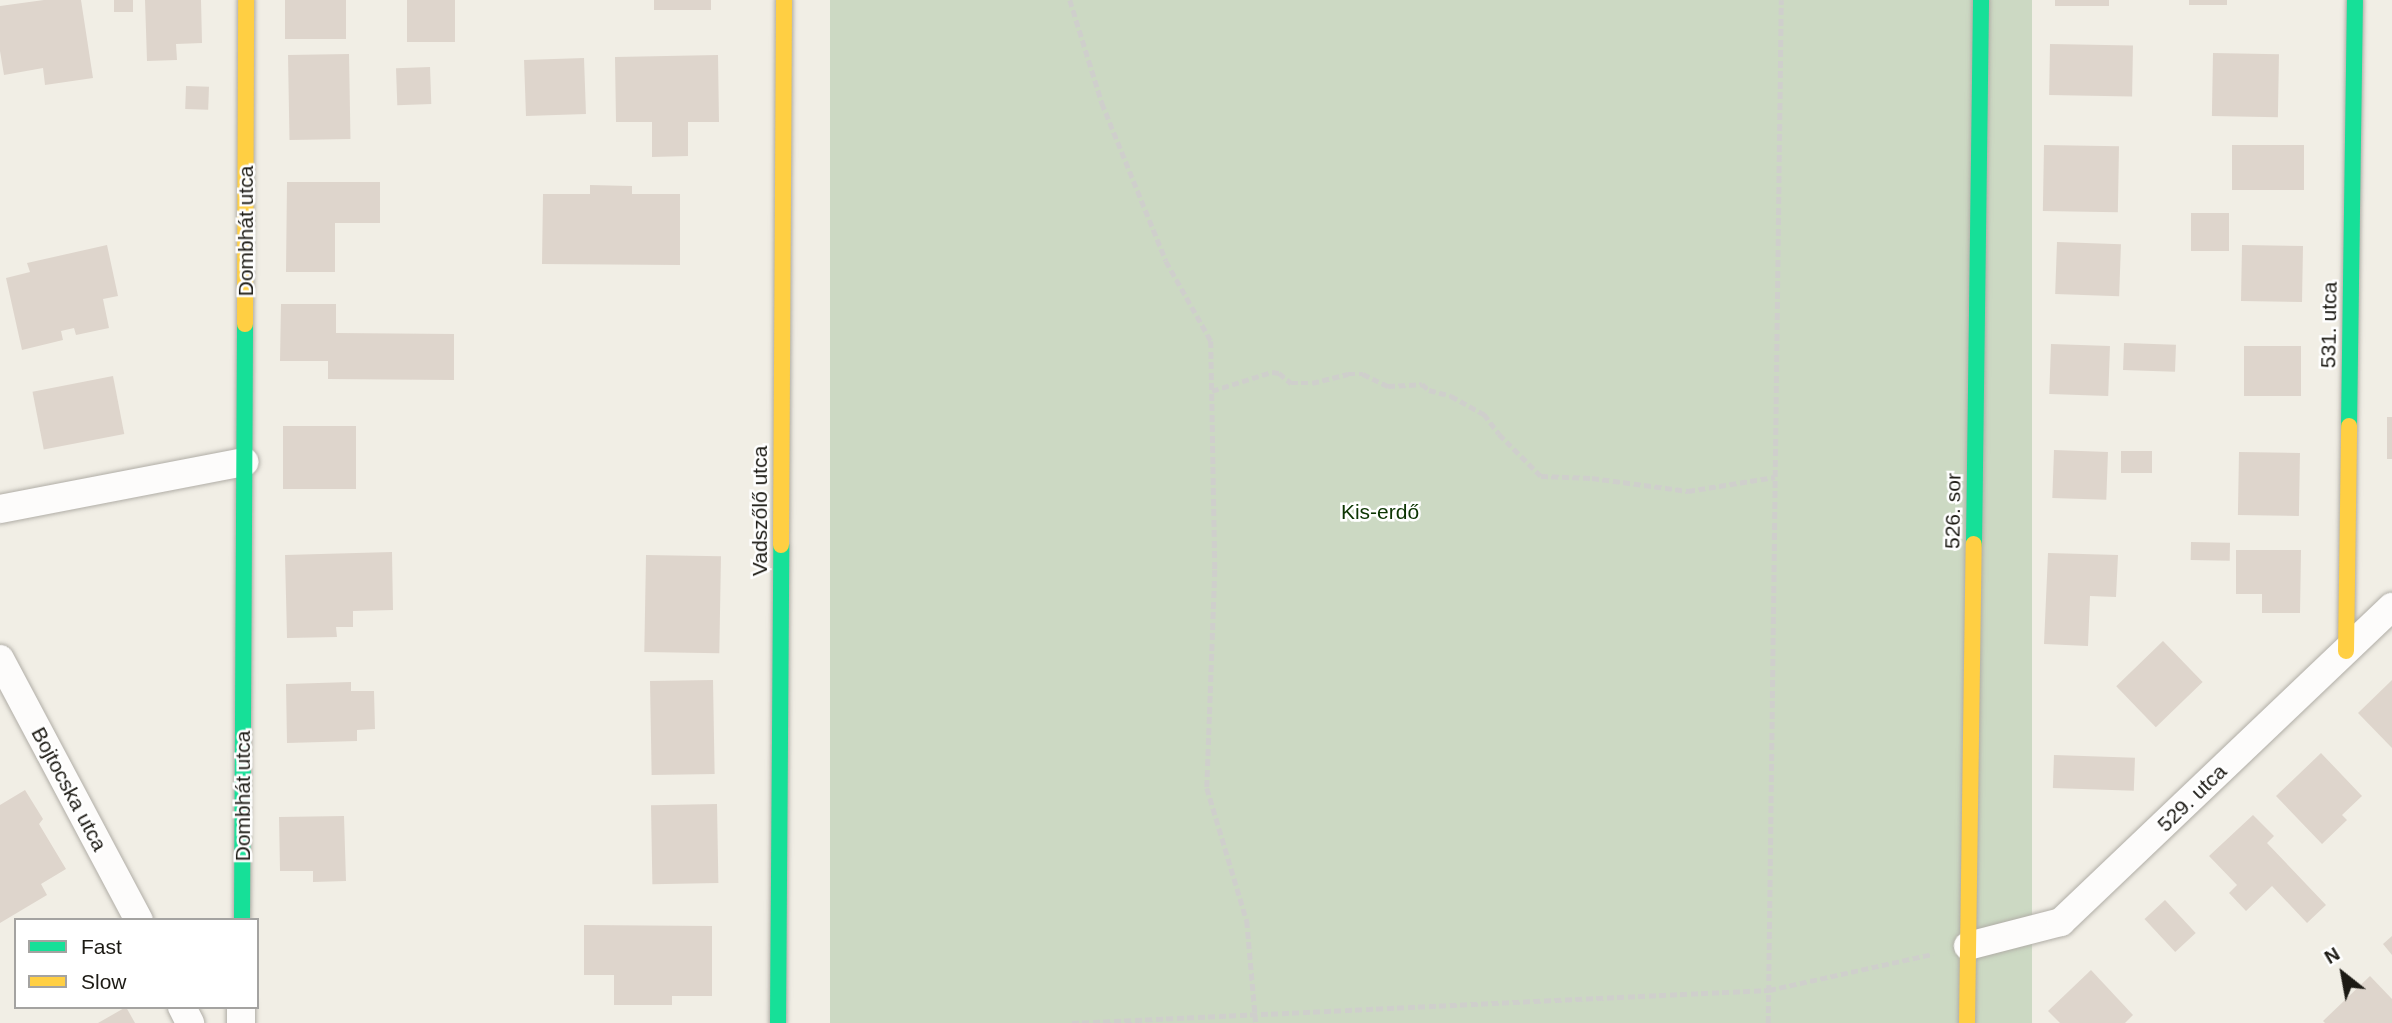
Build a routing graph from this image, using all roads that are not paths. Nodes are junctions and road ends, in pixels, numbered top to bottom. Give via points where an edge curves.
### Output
1 (246, 0) edge
2 (784, 0) edge
3 (1981, 0) edge
4 (2355, 0) edge
5 (245, 462) junction
6 (0, 509) edge
7 (2392, 607) edge
8 (2346, 651) junction
9 (0, 659) edge
10 (138, 918) edge
11 (242, 918) edge
12 (1968, 946) junction
13 (778, 1023) edge
14 (1967, 1023) edge

1 - 5 street, Dombhát utca
2 - 13 street, Vadszőlő utca
3 - 12 street, 526. sor
4 - 8 street, 531. utca
5 - 6 street
5 - 11 street, Dombhát utca
7 - 8 street, 529. utca
8 - 12 street, 529. utca via 2061,922
9 - 10 street, Bojtocska utca
12 - 14 street, 526. sor

